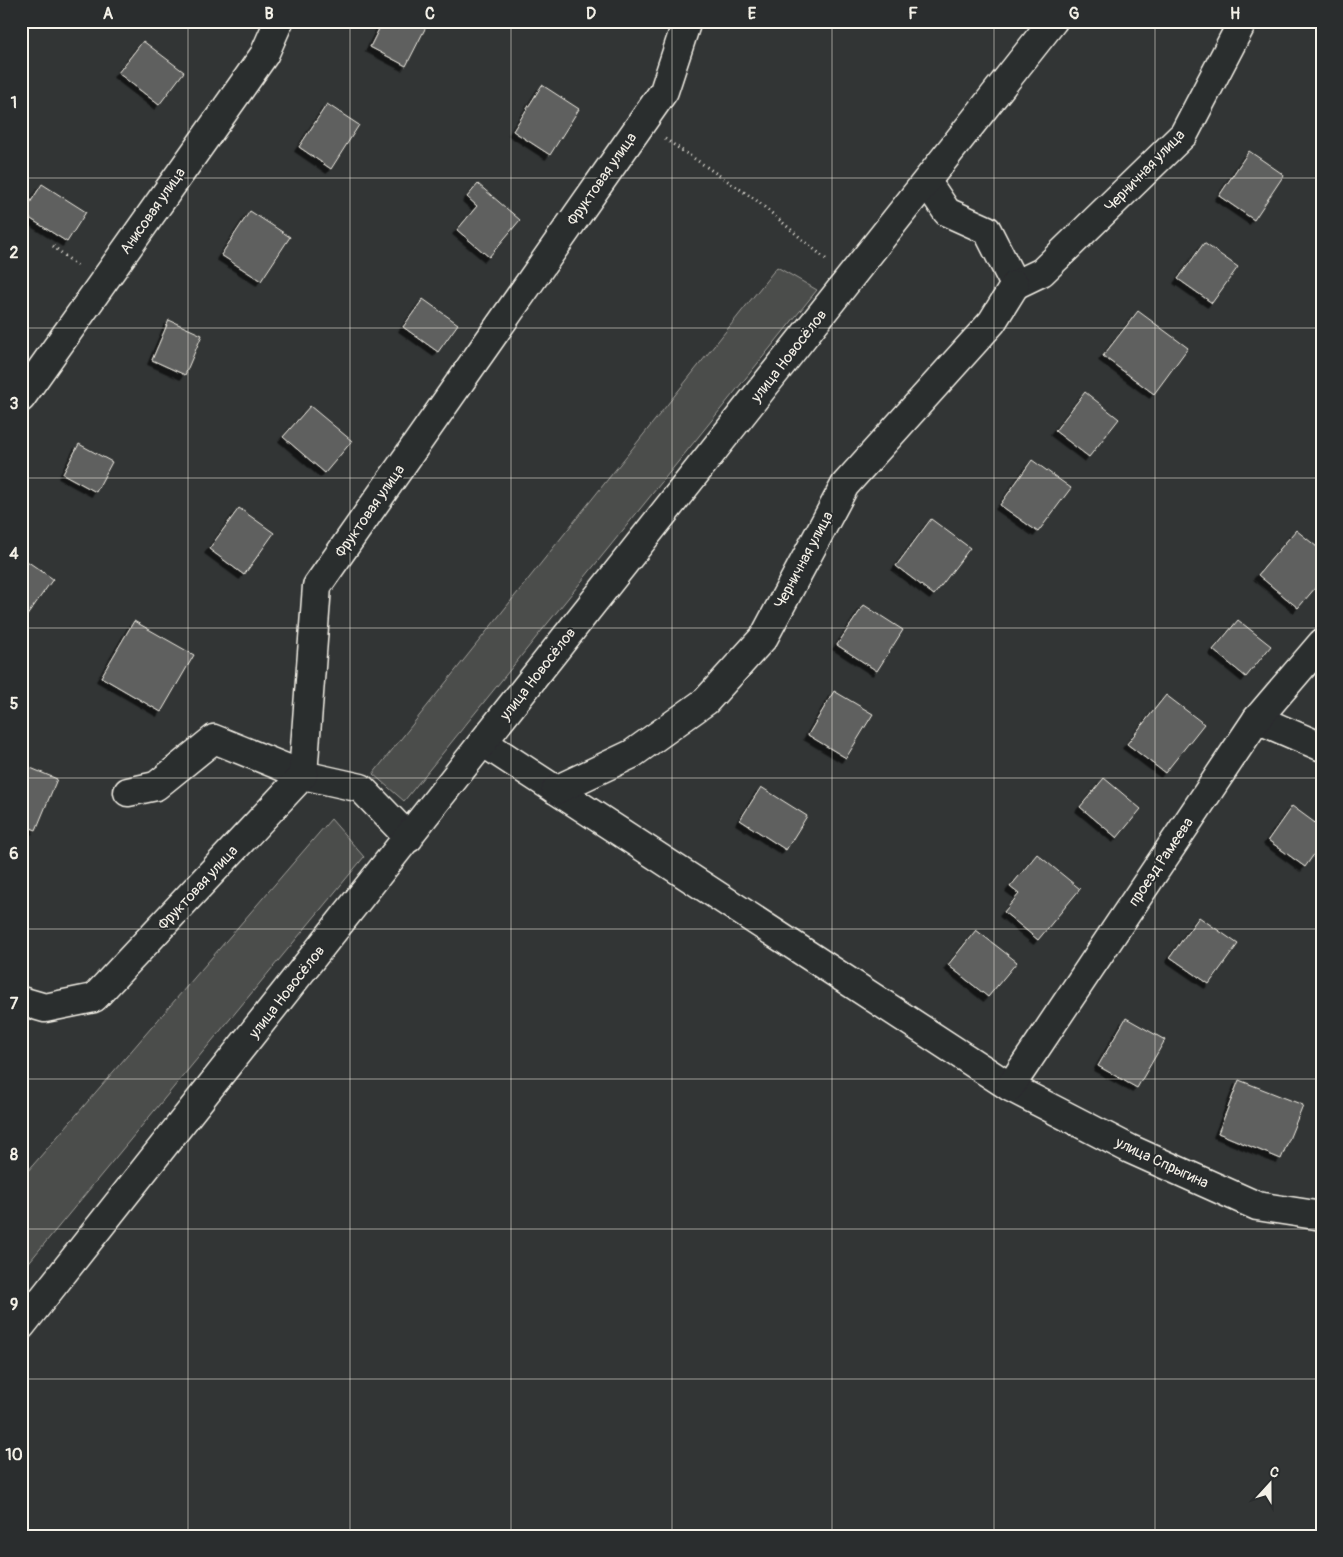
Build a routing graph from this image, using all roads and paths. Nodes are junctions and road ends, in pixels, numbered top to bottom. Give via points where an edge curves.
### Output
1 (279, 21) edge
2 (688, 21) edge
3 (1053, 21) edge
4 (1242, 21) edge
5 (642, 123) junction
6 (926, 182) junction
7 (53, 246) dead end
8 (850, 279) junction
9 (101, 284) junction
10 (1015, 285) junction
11 (21, 398) edge
12 (1322, 643) edge
13 (1257, 719) junction
14 (484, 742) junction
15 (1322, 747) edge
16 (303, 775) junction
17 (556, 790) junction
18 (128, 792) dead end
19 (409, 838) junction
20 (21, 1001) edge
21 (1010, 1087) junction
22 (1322, 1216) edge
23 (21, 1326) edge

1 - 9 street, Анисовая улица via 264,55
2 - 5 street, Фруктовая улица via 664,91
3 - 6 street, улица Новосёлов
4 - 10 street, Черничная улица via 1184,134 1042,272
5 - 8 path via 756,200
5 - 16 street, Фруктовая улица via 317,586
6 - 8 street, улица Новосёлов
6 - 10 street via 947,212 987,230
7 - 9 path
8 - 14 street, улица Новосёлов
9 - 11 street, Анисовая улица
10 - 17 street, Черничная улица via 992,322 845,485 764,638 706,701 632,754
12 - 13 street, проезд Рамеева
13 - 15 street
13 - 21 street, проезд Рамеева
14 - 17 street, улица Спрыгина
14 - 19 street, улица Новосёлов
16 - 18 street via 214,739 156,786
16 - 19 street via 362,788
16 - 20 street, Фруктовая улица via 94,998 44,1008
17 - 21 street, улица Спрыгина
19 - 23 street, улица Новосёлов
21 - 22 street, улица Спрыгина via 1130,1150 1257,1206

